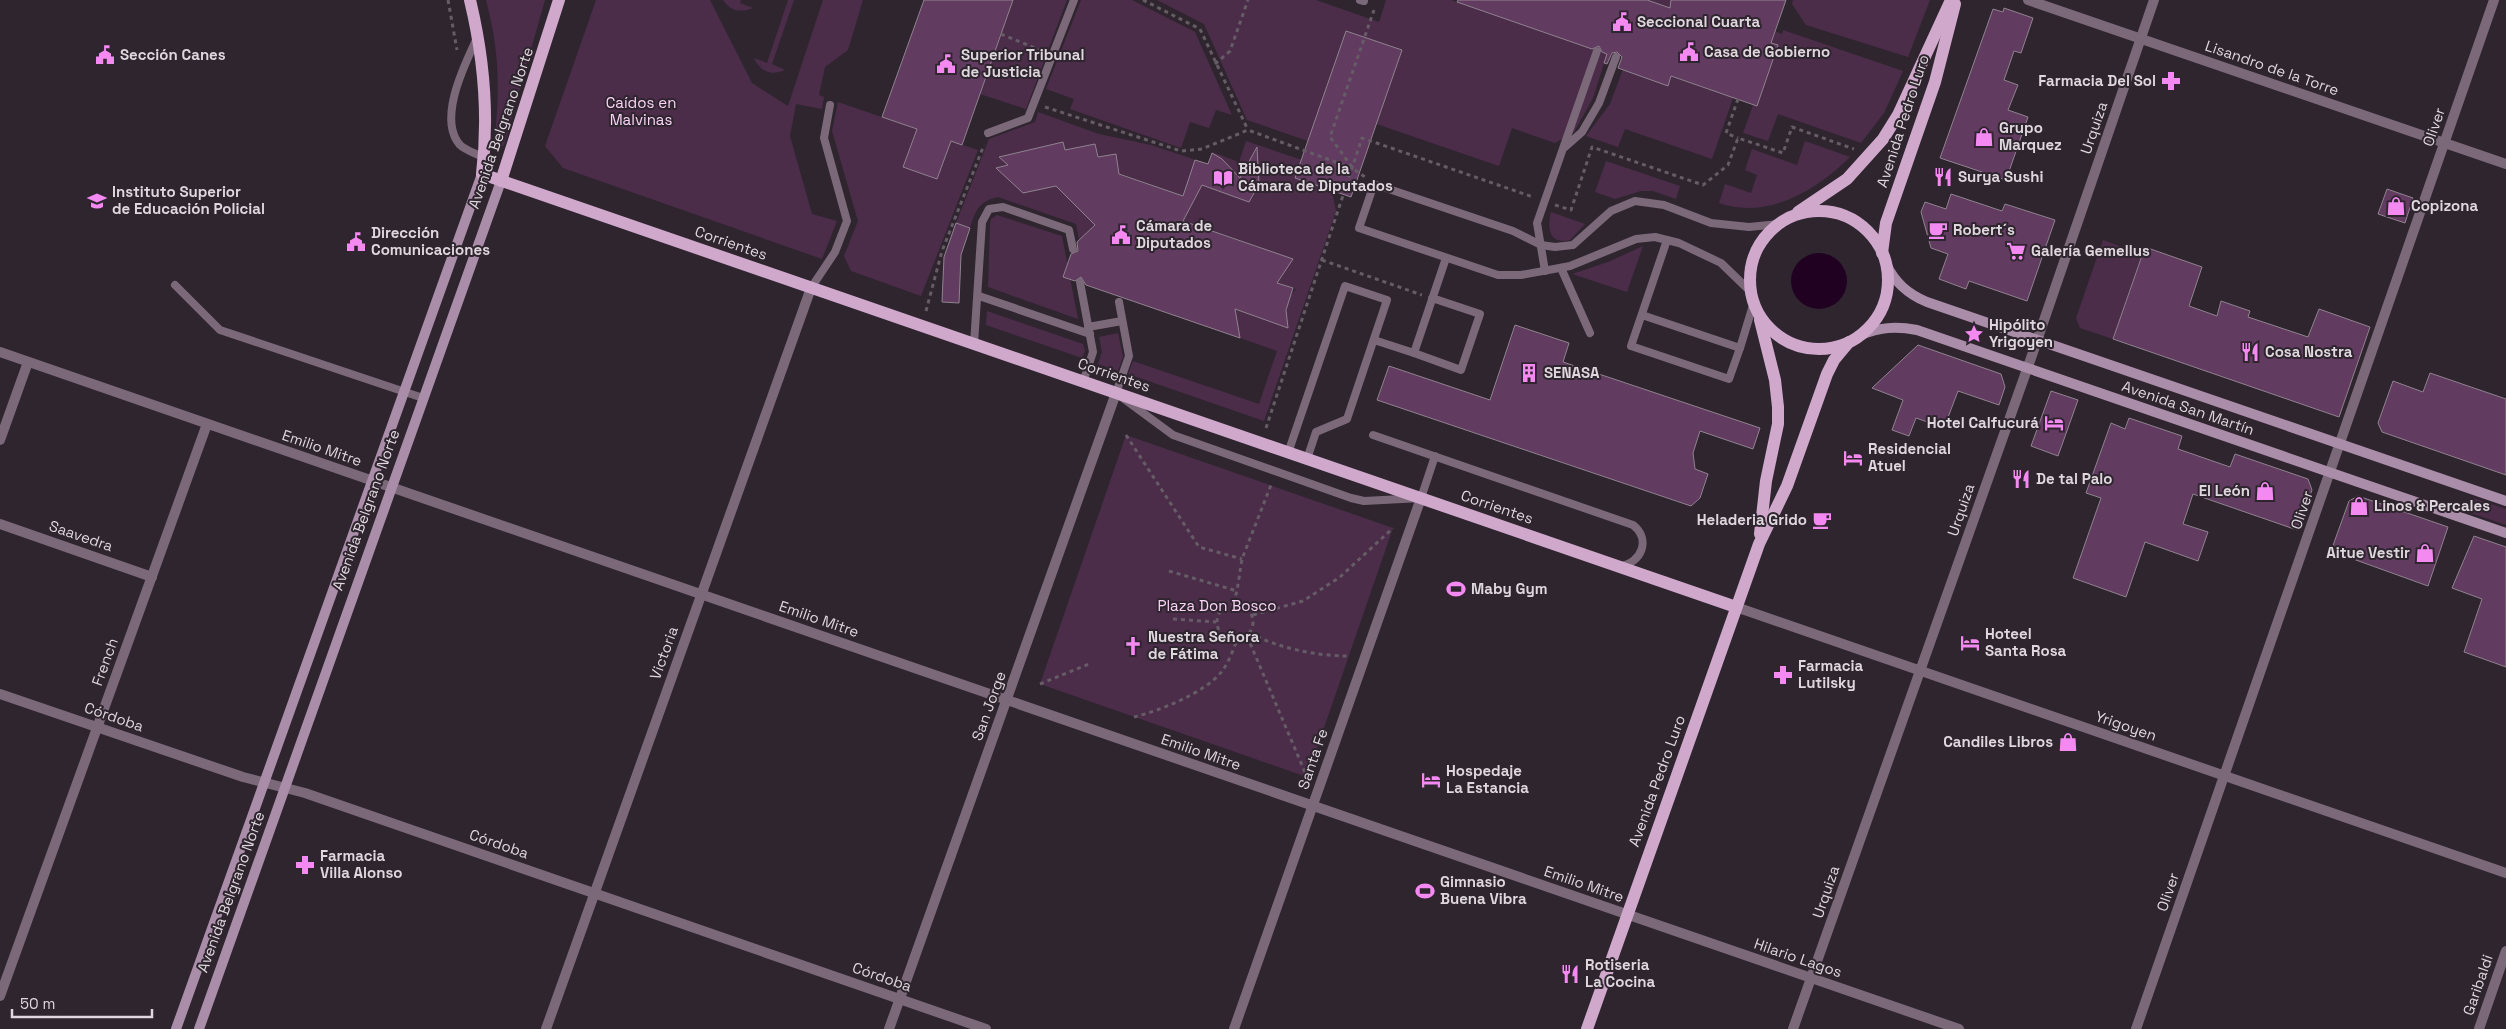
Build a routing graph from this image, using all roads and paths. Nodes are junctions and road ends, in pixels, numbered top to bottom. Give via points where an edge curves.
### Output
1 (448, 0) edge
2 (470, 0) edge
3 (559, 0) edge
4 (1074, 0) edge
5 (1143, 0) edge
6 (1248, 0) edge
7 (1950, 0) edge
8 (1956, 0) edge
9 (2028, 0) edge
10 (2154, 0) edge
11 (2494, 0) edge
12 (1375, 8) dead end
13 (1001, 34) dead end
14 (478, 37) junction
15 (2141, 39) junction
16 (1597, 51) dead end
17 (1052, 56) junction
18 (1616, 57) dead end
19 (1215, 64) junction
20 (462, 73) junction
21 (1738, 100) dead end
22 (830, 105) dead end
23 (1031, 109) junction
24 (1248, 130) junction
25 (988, 133) joint
26 (1738, 138) junction
27 (2445, 143) junction
28 (1563, 148) junction
29 (484, 158) junction
30 (1856, 158) dead end
31 (2506, 164) edge
32 (1352, 168) junction
33 (482, 174) junction
34 (501, 181) junction
35 (1374, 184) junction
36 (1545, 201) junction
37 (1784, 221) junction
38 (1667, 240) junction
39 (1541, 245) junction
40 (1073, 249) dead end
41 (1446, 258) junction
42 (1884, 258) junction
43 (1322, 260) junction
44 (1561, 268) junction
45 (1545, 271) junction
46 (1080, 282) dead end
47 (175, 285) dead end
48 (811, 288) junction
49 (979, 296) junction
50 (1432, 298) junction
51 (1119, 302) dead end
52 (1754, 302) junction
53 (1642, 315) junction
54 (1122, 321) junction
55 (922, 326) junction
56 (1089, 331) junction
57 (1590, 333) dead end
58 (1854, 339) junction
59 (1374, 340) junction
60 (2037, 340) junction
61 (974, 344) junction
62 (1740, 348) junction
63 (0, 352) edge
64 (1414, 354) junction
65 (28, 362) junction
66 (2027, 368) junction
67 (1083, 382) junction
68 (404, 391) junction
69 (1116, 393) junction
70 (423, 398) junction
71 (207, 424) junction
72 (1126, 435) dead end
73 (1373, 435) dead end
74 (0, 440) edge
75 (1261, 443) junction
76 (2340, 444) junction
77 (1288, 453) junction
78 (1435, 456) junction
79 (1307, 459) junction
80 (2330, 472) junction
81 (372, 481) junction
82 (1272, 485) dead end
83 (392, 488) junction
84 (1421, 498) junction
85 (2506, 501) edge
86 (0, 524) edge
87 (1394, 528) dead end
88 (2506, 533) edge
89 (1758, 544) junction
90 (1242, 559) junction
91 (1615, 565) junction
92 (1169, 571) dead end
93 (152, 577) junction
94 (1237, 591) junction
95 (701, 594) junction
96 (1233, 602) junction
97 (1736, 607) junction
98 (1253, 615) junction
99 (1173, 620) dead end
100 (1216, 622) junction
101 (1248, 634) junction
102 (1238, 640) junction
103 (1349, 656) dead end
104 (1089, 664) dead end
105 (1920, 671) junction
106 (1040, 684) dead end
107 (0, 694) edge
108 (1007, 700) junction
109 (1134, 717) dead end
110 (97, 727) junction
111 (2224, 776) junction
112 (1307, 777) dead end
113 (264, 783) junction
114 (285, 788) junction
115 (1313, 806) junction
116 (2506, 873) edge
117 (594, 893) junction
118 (1627, 915) junction
119 (2506, 951) edge
120 (1812, 978) junction
121 (0, 996) edge
122 (900, 999) junction
123 (176, 1029) edge
124 (199, 1029) edge
125 (546, 1029) edge
126 (889, 1029) edge
127 (986, 1029) edge
128 (1234, 1029) edge
129 (1587, 1029) edge
130 (1793, 1029) edge
131 (1959, 1029) edge
132 (2136, 1029) edge
133 (2479, 1029) edge

1 - 20 path
2 - 14 main road, Avenida Belgrano Norte
3 - 34 main road, Avenida Belgrano Norte
4 - 17 lane
5 - 19 path via 1200,29
6 - 19 path via 1230,51
7 - 37 main road, Avenida Pedro Luro via 1898,115 1883,139 1847,179
8 - 42 main road, Avenida Pedro Luro via 1935,82 1886,223
9 - 15 street, Lisandro de la Torre
10 - 15 street, Urquiza
11 - 27 street, Oliver
12 - 32 path via 1330,137
13 - 17 path
14 - 20 lane
14 - 29 main road, Avenida Belgrano Norte via 486,106
15 - 27 street, Lisandro de la Torre
15 - 60 street, Urquiza
16 - 28 lane
17 - 23 lane
18 - 28 lane via 1599,103 1582,132
19 - 24 path
20 - 29 lane via 451,126 460,145
21 - 26 path via 1726,134
22 - 48 lane via 824,138 848,221 835,252
23 - 24 path via 1041,106 1181,151 1202,149
23 - 25 lane via 1028,118
24 - 32 path
25 - 55 path via 942,251
26 - 30 path via 1783,153 1792,128 1856,150
26 - 36 path via 1728,165 1703,185 1592,147 1571,210
27 - 31 street, Lisandro de la Torre
27 - 76 street, Oliver
28 - 36 lane
29 - 33 main road, Avenida Belgrano Norte
32 - 35 path
32 - 36 path via 1362,138
32 - 43 path
33 - 34 main road, Corrientes
33 - 68 main road, Avenida Belgrano Norte
34 - 48 main road, Corrientes
34 - 70 main road, Avenida Belgrano Norte
35 - 39 lane via 1513,231
35 - 41 lane via 1359,228
36 - 39 lane via 1537,223
37 - 39 lane via 1749,227 1711,223 1664,205 1635,202 1611,211 1573,245
37 - 42 main road via 1810,212 1842,216 1870,234
37 - 52 main road via 1763,239 1753,259
38 - 44 lane via 1655,237 1636,239
38 - 52 lane via 1720,263
38 - 53 lane
39 - 45 lane
40 - 49 lane via 1069,230 1002,207 989,209 982,222
41 - 45 lane via 1498,275
41 - 50 lane
42 - 58 main road via 1887,287 1881,310
42 - 60 main road, Avenida San Martín via 1898,283 1919,299
43 - 50 path
43 - 75 path
44 - 45 lane
44 - 57 lane
46 - 56 lane
47 - 68 lane via 220,330
48 - 55 main road, Corrientes
48 - 95 street, Victoria
49 - 56 lane
49 - 61 lane
50 - 64 lane
50 - 64 lane via 1480,314 1461,370
51 - 54 lane
52 - 58 main road via 1773,331 1792,344 1827,348
52 - 62 lane
52 - 89 main road, Avenida Pedro Luro via 1774,375 1778,408
53 - 62 lane
53 - 62 lane via 1631,346 1729,380
54 - 56 lane
54 - 69 lane via 1129,356
55 - 61 main road, Corrientes
56 - 67 lane via 1093,352
58 - 66 main road, Avenida San Martín via 1883,328 1908,328
58 - 89 main road, Avenida Pedro Luro via 1834,360 1827,374 1787,486
59 - 64 lane
59 - 77 lane via 1387,300 1345,286
59 - 79 lane via 1347,419 1316,432
60 - 66 street, Urquiza
60 - 76 main road, Avenida San Martín
61 - 67 main road, Corrientes
63 - 65 street, Emilio Mitre
65 - 71 street, Emilio Mitre
65 - 74 street
66 - 80 main road, Avenida San Martín
66 - 105 street, Urquiza
67 - 69 main road, Corrientes
68 - 70 lane
68 - 81 main road, Avenida Belgrano Norte
69 - 75 main road, Corrientes
69 - 84 lane via 1173,436 1351,498 1364,501
69 - 108 street, San Jorge
70 - 83 main road, Avenida Belgrano Norte
71 - 81 street, Emilio Mitre
71 - 93 street, French
72 - 90 path via 1198,547
73 - 78 lane
75 - 77 main road, Corrientes
76 - 80 street, Oliver
76 - 85 main road, Avenida San Martín
77 - 79 main road, Corrientes
78 - 84 lane
78 - 91 lane via 1633,525 1642,534 1642,551 1630,563
79 - 84 main road, Corrientes
80 - 88 main road, Avenida San Martín
80 - 111 street, Oliver
81 - 83 street, Emilio Mitre
81 - 113 main road, Avenida Belgrano Norte
82 - 90 path
83 - 95 street, Emilio Mitre
83 - 114 main road, Avenida Belgrano Norte
84 - 91 main road, Corrientes
84 - 115 street, Santa Fe
86 - 93 street, Saavedra
87 - 98 path via 1340,577 1304,601
89 - 97 main road, Avenida Pedro Luro
90 - 94 path
91 - 97 main road, Corrientes
92 - 94 path
93 - 110 street, French
94 - 96 path
95 - 108 street, Emilio Mitre
95 - 117 street, Victoria
96 - 98 path via 1245,606
96 - 100 path via 1221,608
97 - 105 street, Yrigoyen
97 - 118 main road, Avenida Pedro Luro
98 - 101 path via 1254,625
99 - 100 path
100 - 102 path via 1222,636
101 - 102 path
101 - 103 path via 1328,656
101 - 112 path
102 - 109 path via 1222,672 1204,687 1154,712
104 - 106 path
105 - 111 street, Yrigoyen
105 - 120 street, Urquiza
107 - 110 street, Córdoba
108 - 115 street, Emilio Mitre
108 - 122 street, San Jorge
110 - 113 street, Córdoba
110 - 121 street, French
111 - 116 street, Yrigoyen
111 - 132 street, Oliver
113 - 114 street, Córdoba
113 - 123 main road, Avenida Belgrano Norte
114 - 117 street, Córdoba
114 - 124 main road, Avenida Belgrano Norte
115 - 118 street, Emilio Mitre
115 - 128 street, Santa Fe
117 - 122 street, Córdoba
117 - 125 street, Victoria
118 - 120 street, Hilario Lagos
118 - 129 main road, Avenida Pedro Luro
119 - 133 street, Garibaldi
120 - 130 street, Urquiza
120 - 131 street, Hilario Lagos
122 - 126 street, San Jorge
122 - 127 street, Córdoba

